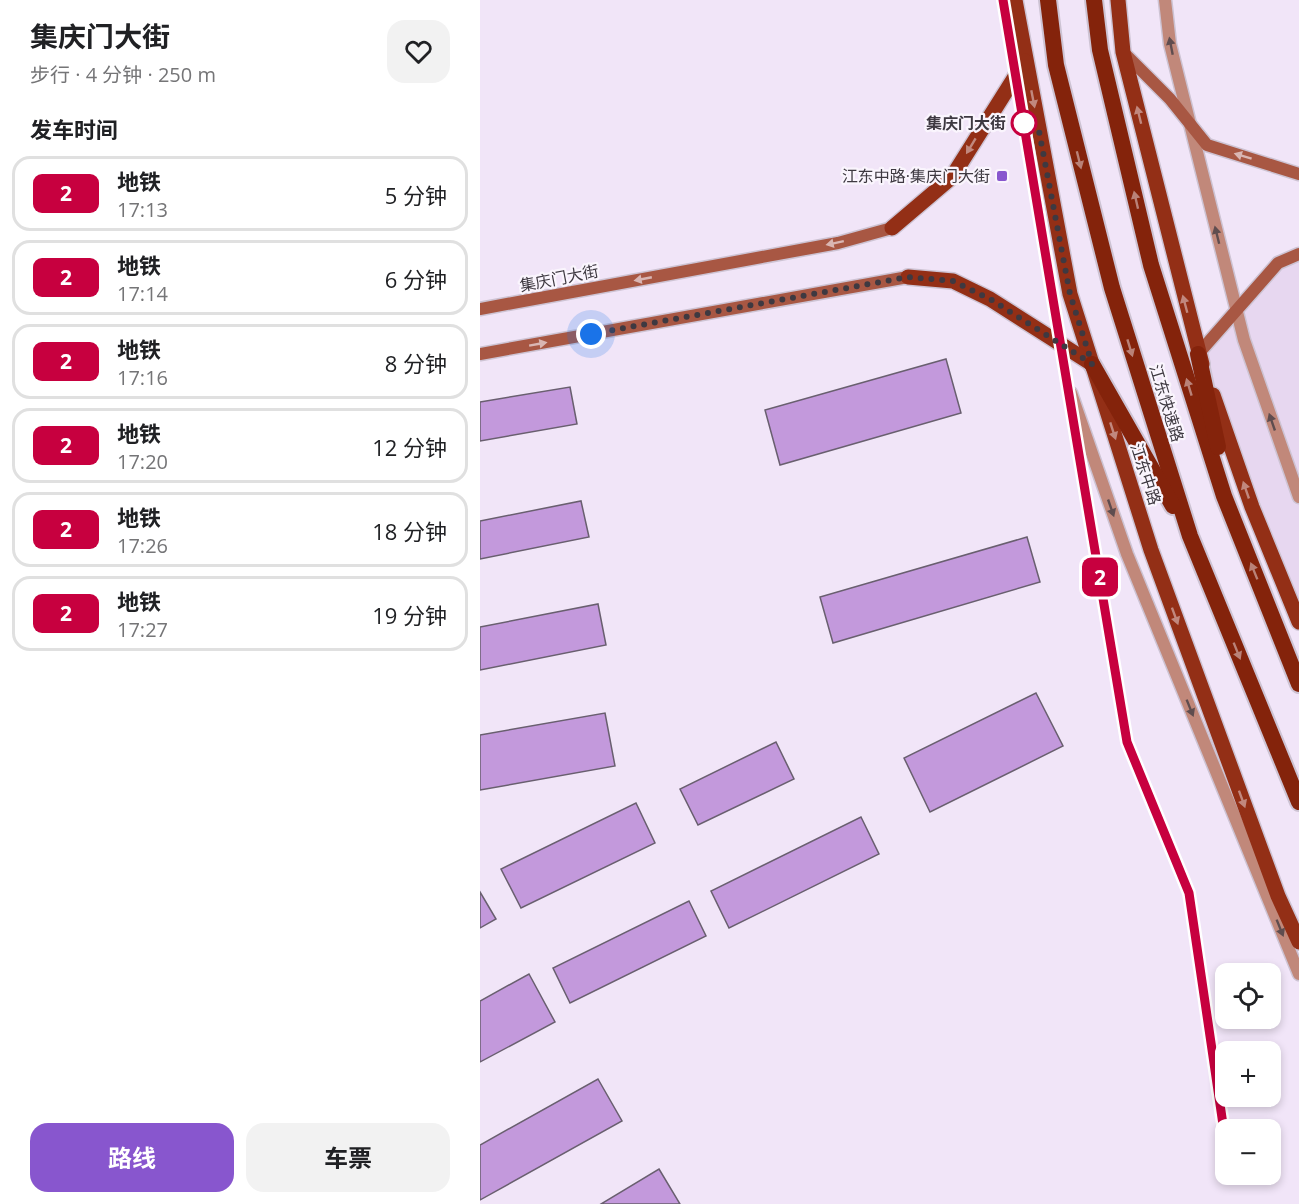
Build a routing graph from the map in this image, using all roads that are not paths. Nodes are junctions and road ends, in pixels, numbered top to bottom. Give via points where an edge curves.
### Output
1 (1015, 0) edge
2 (1048, 0) edge
3 (1094, 0) edge
4 (1118, 0) edge
5 (1165, 0) edge
6 (1123, 52) junction
7 (1025, 61) junction
8 (1189, 123) junction
9 (1299, 174) edge
10 (892, 228) joint
11 (1299, 254) edge
12 (908, 277) joint
13 (480, 309) edge
14 (1236, 311) junction
15 (480, 354) edge
16 (1198, 354) junction
17 (1092, 364) junction
18 (1071, 393) dead end
19 (1299, 497) edge
20 (1235, 524) junction
21 (1190, 536) junction
22 (1299, 622) edge
23 (1299, 684) edge
24 (1299, 802) edge
25 (1299, 942) edge
26 (1299, 974) edge

1 - 7 main road, 江东中路
2 -> 21 highway, 江东快速路 via 1056,65 1112,288
20 -> 3 highway, 江东快速路 via 1151,265 1100,50
4 - 6 main road
8 -> 5 street via 1170,44
6 - 8 main road
16 -> 6 main road
7 -> 10 main road via 952,177
7 -> 17 main road, 江东中路 via 1070,294
9 -> 8 main road via 1207,145
14 -> 8 street
10 -> 13 main road, 集庆门大街 via 838,243
11 - 14 main road via 1278,263
15 -> 12 main road
12 - 17 main road via 953,281 990,299
14 - 16 main road
19 -> 14 street
16 - 20 highway
22 -> 16 main road via 1252,507
17 - 21 highway
17 -> 25 main road, 江东中路 via 1151,550 1278,896
18 -> 26 street via 1127,554
23 -> 20 highway, 江东快速路
21 -> 24 highway, 江东快速路

